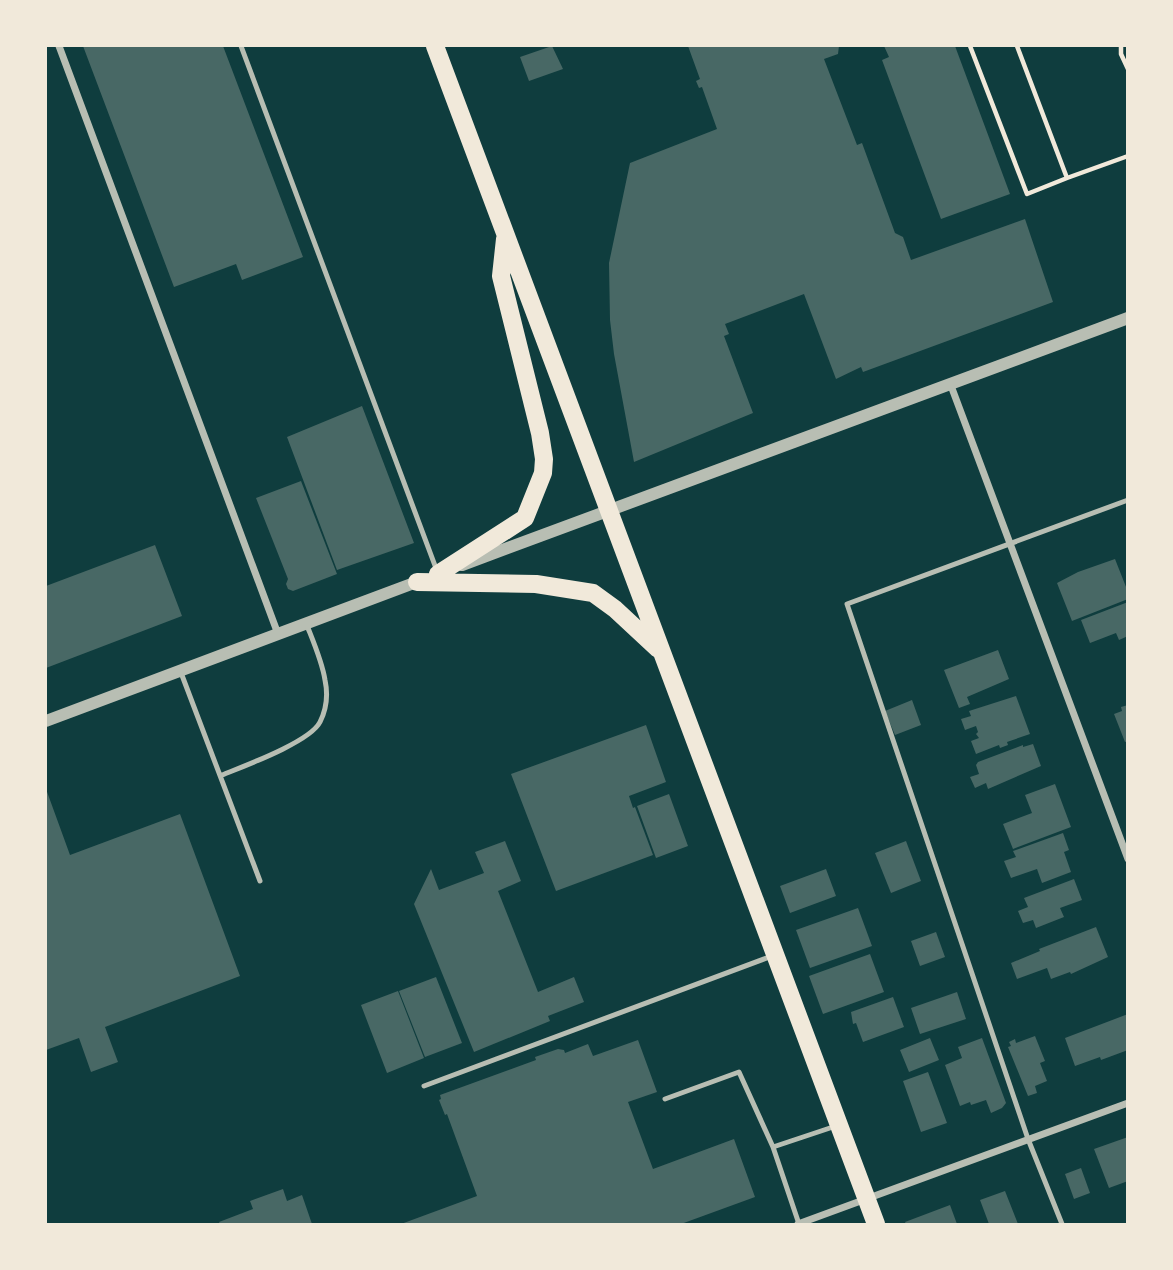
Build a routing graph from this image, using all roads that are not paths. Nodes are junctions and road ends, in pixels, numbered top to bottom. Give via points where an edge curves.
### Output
1 (60, 46) edge
2 (241, 46) edge
3 (435, 46) edge
4 (505, 232) junction
5 (1128, 317) edge
6 (950, 383) junction
7 (1128, 500) edge
8 (609, 510) junction
9 (1010, 545) junction
10 (438, 574) junction
11 (417, 582) junction
12 (306, 623) junction
13 (278, 634) junction
14 (662, 653) junction
15 (180, 670) junction
16 (46, 720) edge
17 (222, 775) junction
18 (1128, 859) edge
19 (260, 881) dead end
20 (775, 955) junction
21 (424, 1086) dead end
22 (666, 1098) dead end
23 (1128, 1103) edge
24 (839, 1125) junction
25 (1028, 1139) junction
26 (773, 1147) junction
27 (866, 1199) junction
28 (799, 1224) edge
29 (876, 1224) edge
30 (1062, 1224) edge

1 - 13 street
2 - 10 lane
3 - 4 main road
4 - 8 main road
4 - 10 main road via 501,276 540,433 544,473 525,518
5 - 6 street
6 - 8 street
6 - 9 street
7 - 9 lane
8 - 10 street
8 - 14 main road
9 - 18 street
9 - 25 lane via 847,604
10 - 11 street
11 - 12 street
11 - 14 main road via 536,584 593,593
12 - 13 street
12 - 17 lane via 325,676 327,703 320,722 281,749
13 - 15 street
14 - 20 main road
15 - 16 street
15 - 17 lane
17 - 19 lane
20 - 21 lane
20 - 24 main road
22 - 26 lane via 739,1072
23 - 25 street
24 - 26 lane
24 - 27 main road
25 - 27 street
25 - 30 lane
26 - 28 lane
27 - 28 street
27 - 29 main road

